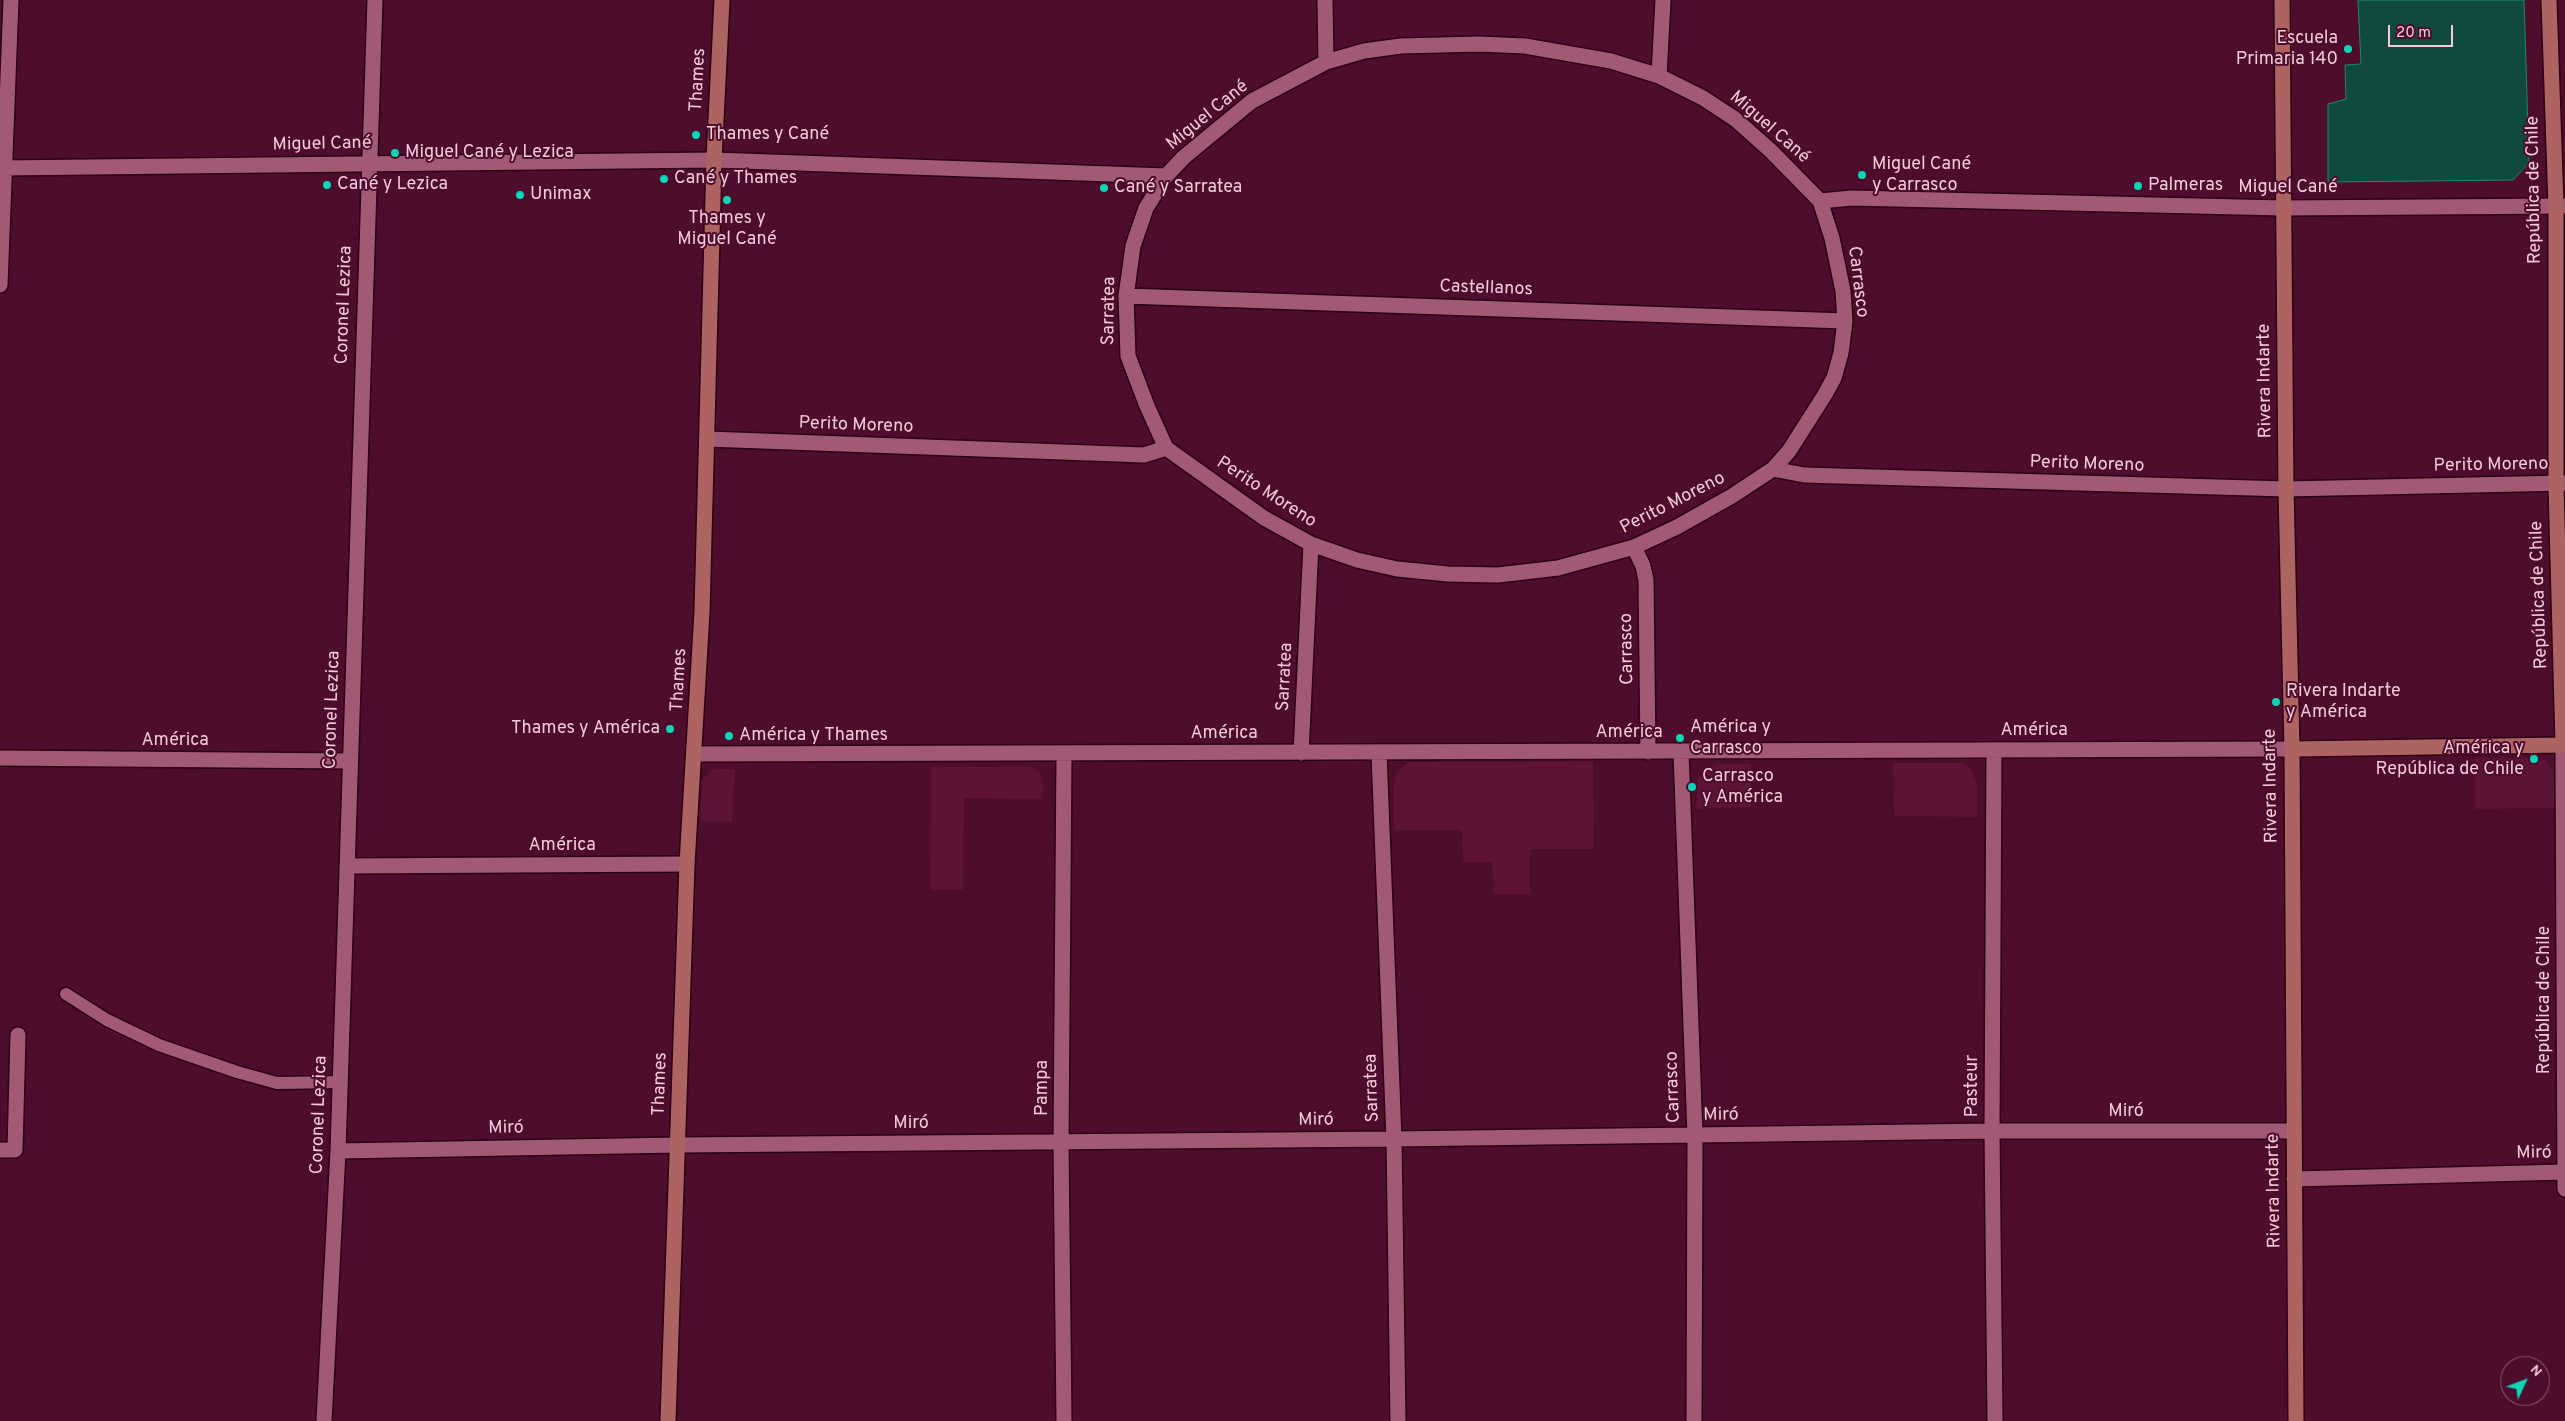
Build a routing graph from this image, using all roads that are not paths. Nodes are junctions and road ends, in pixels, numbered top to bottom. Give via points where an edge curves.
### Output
1 (11, 0) edge
2 (375, 0) edge
3 (722, 0) edge
4 (1326, 0) edge
5 (1663, 0) edge
6 (2282, 0) edge
7 (2549, 0) edge
8 (1326, 62) junction
9 (1660, 76) junction
10 (714, 160) junction
11 (369, 163) junction
12 (2, 168) edge
13 (1166, 176) junction
14 (1820, 202) junction
15 (2560, 206) edge
16 (2283, 208) junction
17 (0, 285) edge
18 (1126, 296) junction
19 (1845, 321) junction
20 (707, 439) junction
21 (1166, 448) junction
22 (1773, 468) junction
23 (2560, 484) edge
24 (2286, 489) junction
25 (1310, 544) junction
26 (1634, 547) junction
27 (2564, 744) edge
28 (2292, 749) junction
29 (1994, 750) junction
30 (1648, 752) junction
31 (1681, 752) junction
32 (1301, 753) junction
33 (1379, 753) junction
34 (694, 754) junction
35 (1064, 754) junction
36 (0, 758) edge
37 (350, 760) junction
38 (687, 864) junction
39 (347, 866) junction
40 (66, 994) dead end
41 (18, 1035) dead end
42 (340, 1082) junction
43 (1992, 1131) junction
44 (2293, 1131) junction
45 (1695, 1135) junction
46 (1394, 1139) junction
47 (1061, 1142) junction
48 (678, 1145) junction
49 (0, 1150) edge
50 (338, 1151) junction
51 (2565, 1172) edge
52 (2294, 1178) junction
53 (2565, 1189) edge
54 (324, 1421) edge
55 (668, 1421) edge
56 (1064, 1421) edge
57 (1398, 1421) edge
58 (1694, 1421) edge
59 (1995, 1421) edge
60 (2296, 1421) edge

1 - 12 street
2 - 11 street, Coronel Lezica
3 - 10 street, Thames
4 - 8 street
5 - 9 street
6 - 16 street, Rivera Indarte
7 - 15 street, República de Chile
8 - 9 street, Miguel Cané via 1364,51 1401,46 1480,44 1564,52 1612,61
8 - 13 street, Miguel Cané via 1252,101
9 - 14 street, Miguel Cané via 1735,119 1772,151
10 - 11 street, Miguel Cané
10 - 13 street, Miguel Cané
10 - 20 street, Thames
11 - 12 street, Miguel Cané
11 - 37 street, Coronel Lezica
12 - 17 street
13 - 18 street, Sarratea via 1146,208 1133,246
14 - 16 street, Miguel Cané via 1852,198
14 - 19 street, Carrasco via 1839,267
15 - 16 street, Miguel Cané
15 - 23 street, República de Chile
16 - 24 street, Rivera Indarte
18 - 19 street, Castellanos
18 - 21 street, Sarratea via 1128,356
19 - 22 street, Carrasco via 1834,378 1807,424
20 - 21 street, Perito Moreno via 1144,455
20 - 34 street, Thames
21 - 25 street, Perito Moreno via 1264,518
22 - 24 street, Perito Moreno via 1804,475
22 - 26 street, Perito Moreno via 1724,501
23 - 24 street, Perito Moreno
23 - 27 street, República de Chile
24 - 28 street, Rivera Indarte
25 - 26 street, Perito Moreno via 1397,569 1498,575 1558,568
25 - 32 street, Sarratea
26 - 30 street, Carrasco via 1646,580
27 - 28 street, América
27 - 51 street, República de Chile
28 - 29 street, América
28 - 44 street, Rivera Indarte
29 - 31 street, América
29 - 43 street, Pasteur
30 - 31 street, América
30 - 33 street, América
31 - 45 street, Carrasco
32 - 33 street, América
32 - 35 street, América
33 - 46 street, Sarratea
34 - 35 street, América
34 - 38 street, Thames
35 - 47 street, Pampa
36 - 37 street, América
37 - 39 street, Coronel Lezica
38 - 39 street, América
38 - 48 street, Thames
39 - 42 street, Coronel Lezica
40 - 42 lane via 107,1020 160,1045 237,1072 276,1083
41 - 49 street via 16,1150
42 - 50 street, Coronel Lezica
43 - 44 street, Miró
43 - 45 street, Miró
43 - 59 street, Pasteur
44 - 52 street, Rivera Indarte
45 - 46 street, Miró
45 - 58 street, Carrasco
46 - 47 street, Miró
46 - 57 street, Sarratea
47 - 48 street, Miró
47 - 56 street, Pampa
48 - 50 street, Miró
48 - 55 street, Thames
50 - 54 street, Coronel Lezica
51 - 52 street, Miró
51 - 53 street, República de Chile
52 - 60 street, Rivera Indarte

